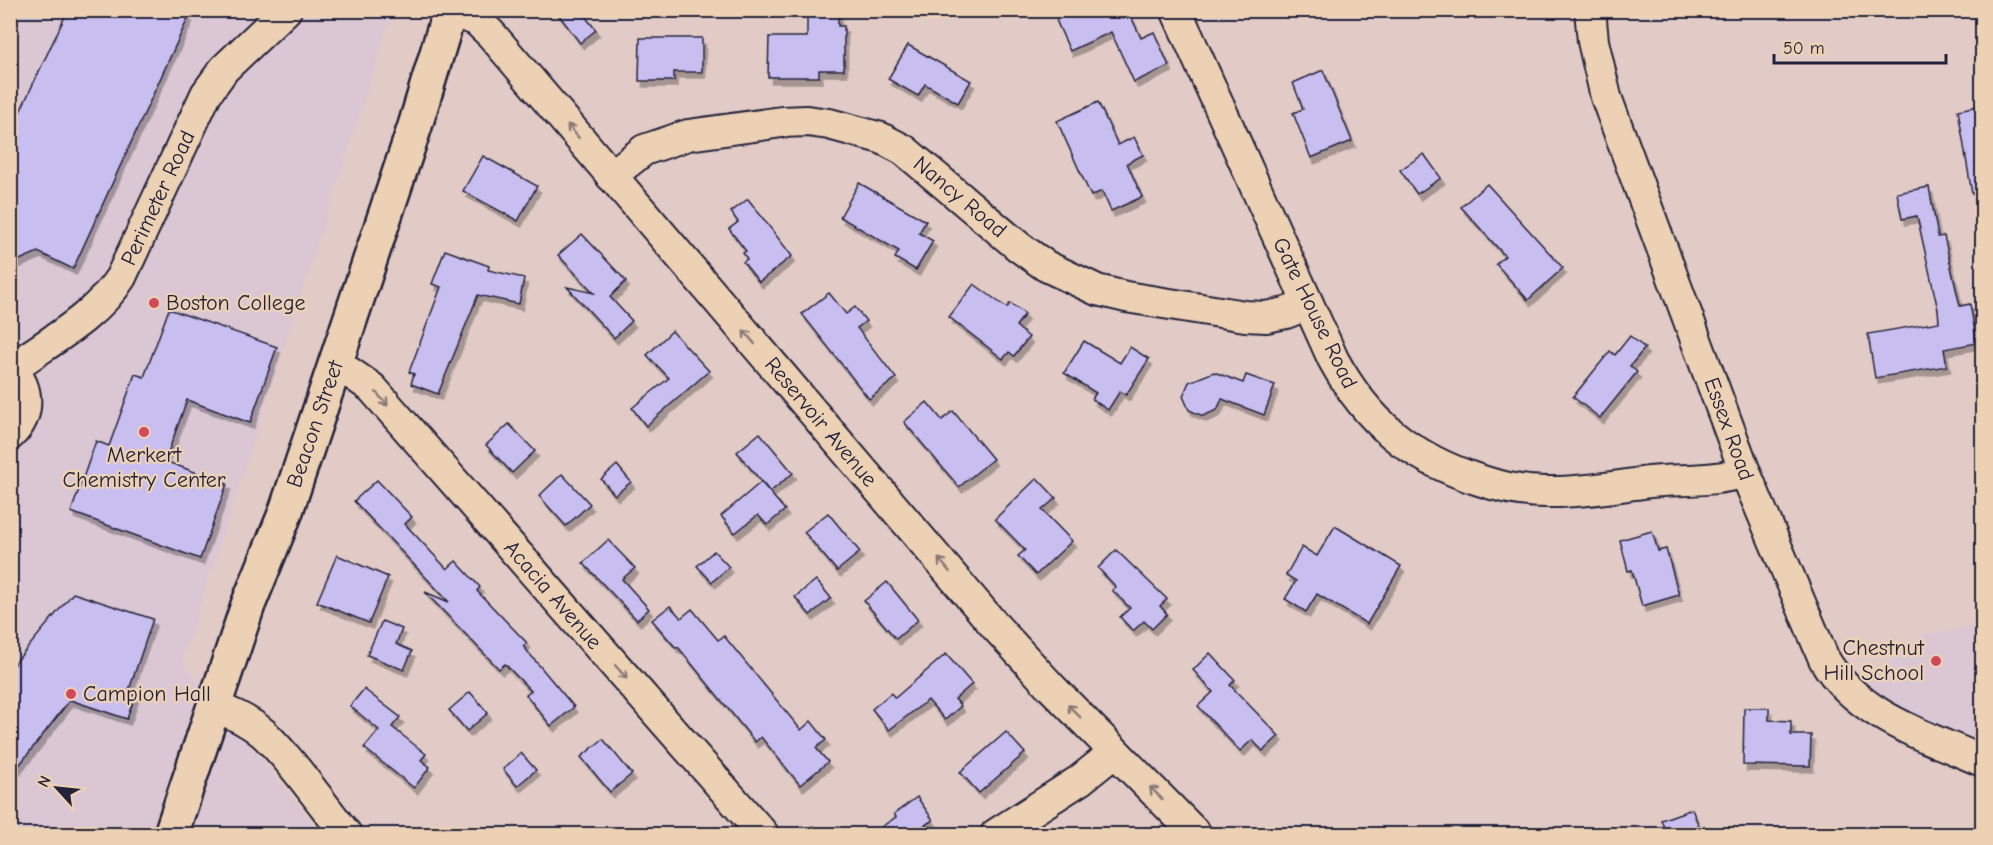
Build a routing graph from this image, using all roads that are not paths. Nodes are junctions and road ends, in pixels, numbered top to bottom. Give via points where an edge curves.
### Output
1 (286, 10) edge
2 (1176, 10) edge
3 (1590, 10) edge
4 (450, 11) edge
5 (611, 176) junction
6 (1308, 304) junction
7 (335, 366) junction
8 (11, 367) edge
9 (10, 435) edge
10 (1744, 472) junction
11 (214, 707) junction
12 (1115, 752) junction
13 (1983, 761) edge
14 (171, 834) edge
15 (346, 834) edge
16 (763, 834) edge
17 (996, 834) edge
18 (1196, 834) edge

1 - 8 street, Perimeter Road via 224,69 206,94 111,294
2 - 6 street, Gate House Road
3 - 10 street, Essex Road via 1606,97
5 -> 4 street, Reservoir Avenue via 491,34 476,20
4 - 7 main road, Beacon Street
5 - 6 street, Nancy Road via 644,150 688,135 782,122 829,124 881,138 904,150 1037,259 1097,290 1245,316 1266,317
12 -> 5 street, Reservoir Avenue via 995,626
6 - 10 street, Gate House Road via 1345,380 1378,421 1421,456 1468,477 1544,493 1660,481 1713,480
7 - 11 main road, Beacon Street
7 -> 16 street, Acacia Avenue via 372,388
8 - 9 street, Perimeter Road via 24,386 26,409 21,423
10 - 13 street, Essex Road via 1816,644 1833,675 1884,717
11 - 14 main road, Beacon Street
11 - 15 street via 262,732
12 - 17 street via 1080,780
18 -> 12 street, Reservoir Avenue

